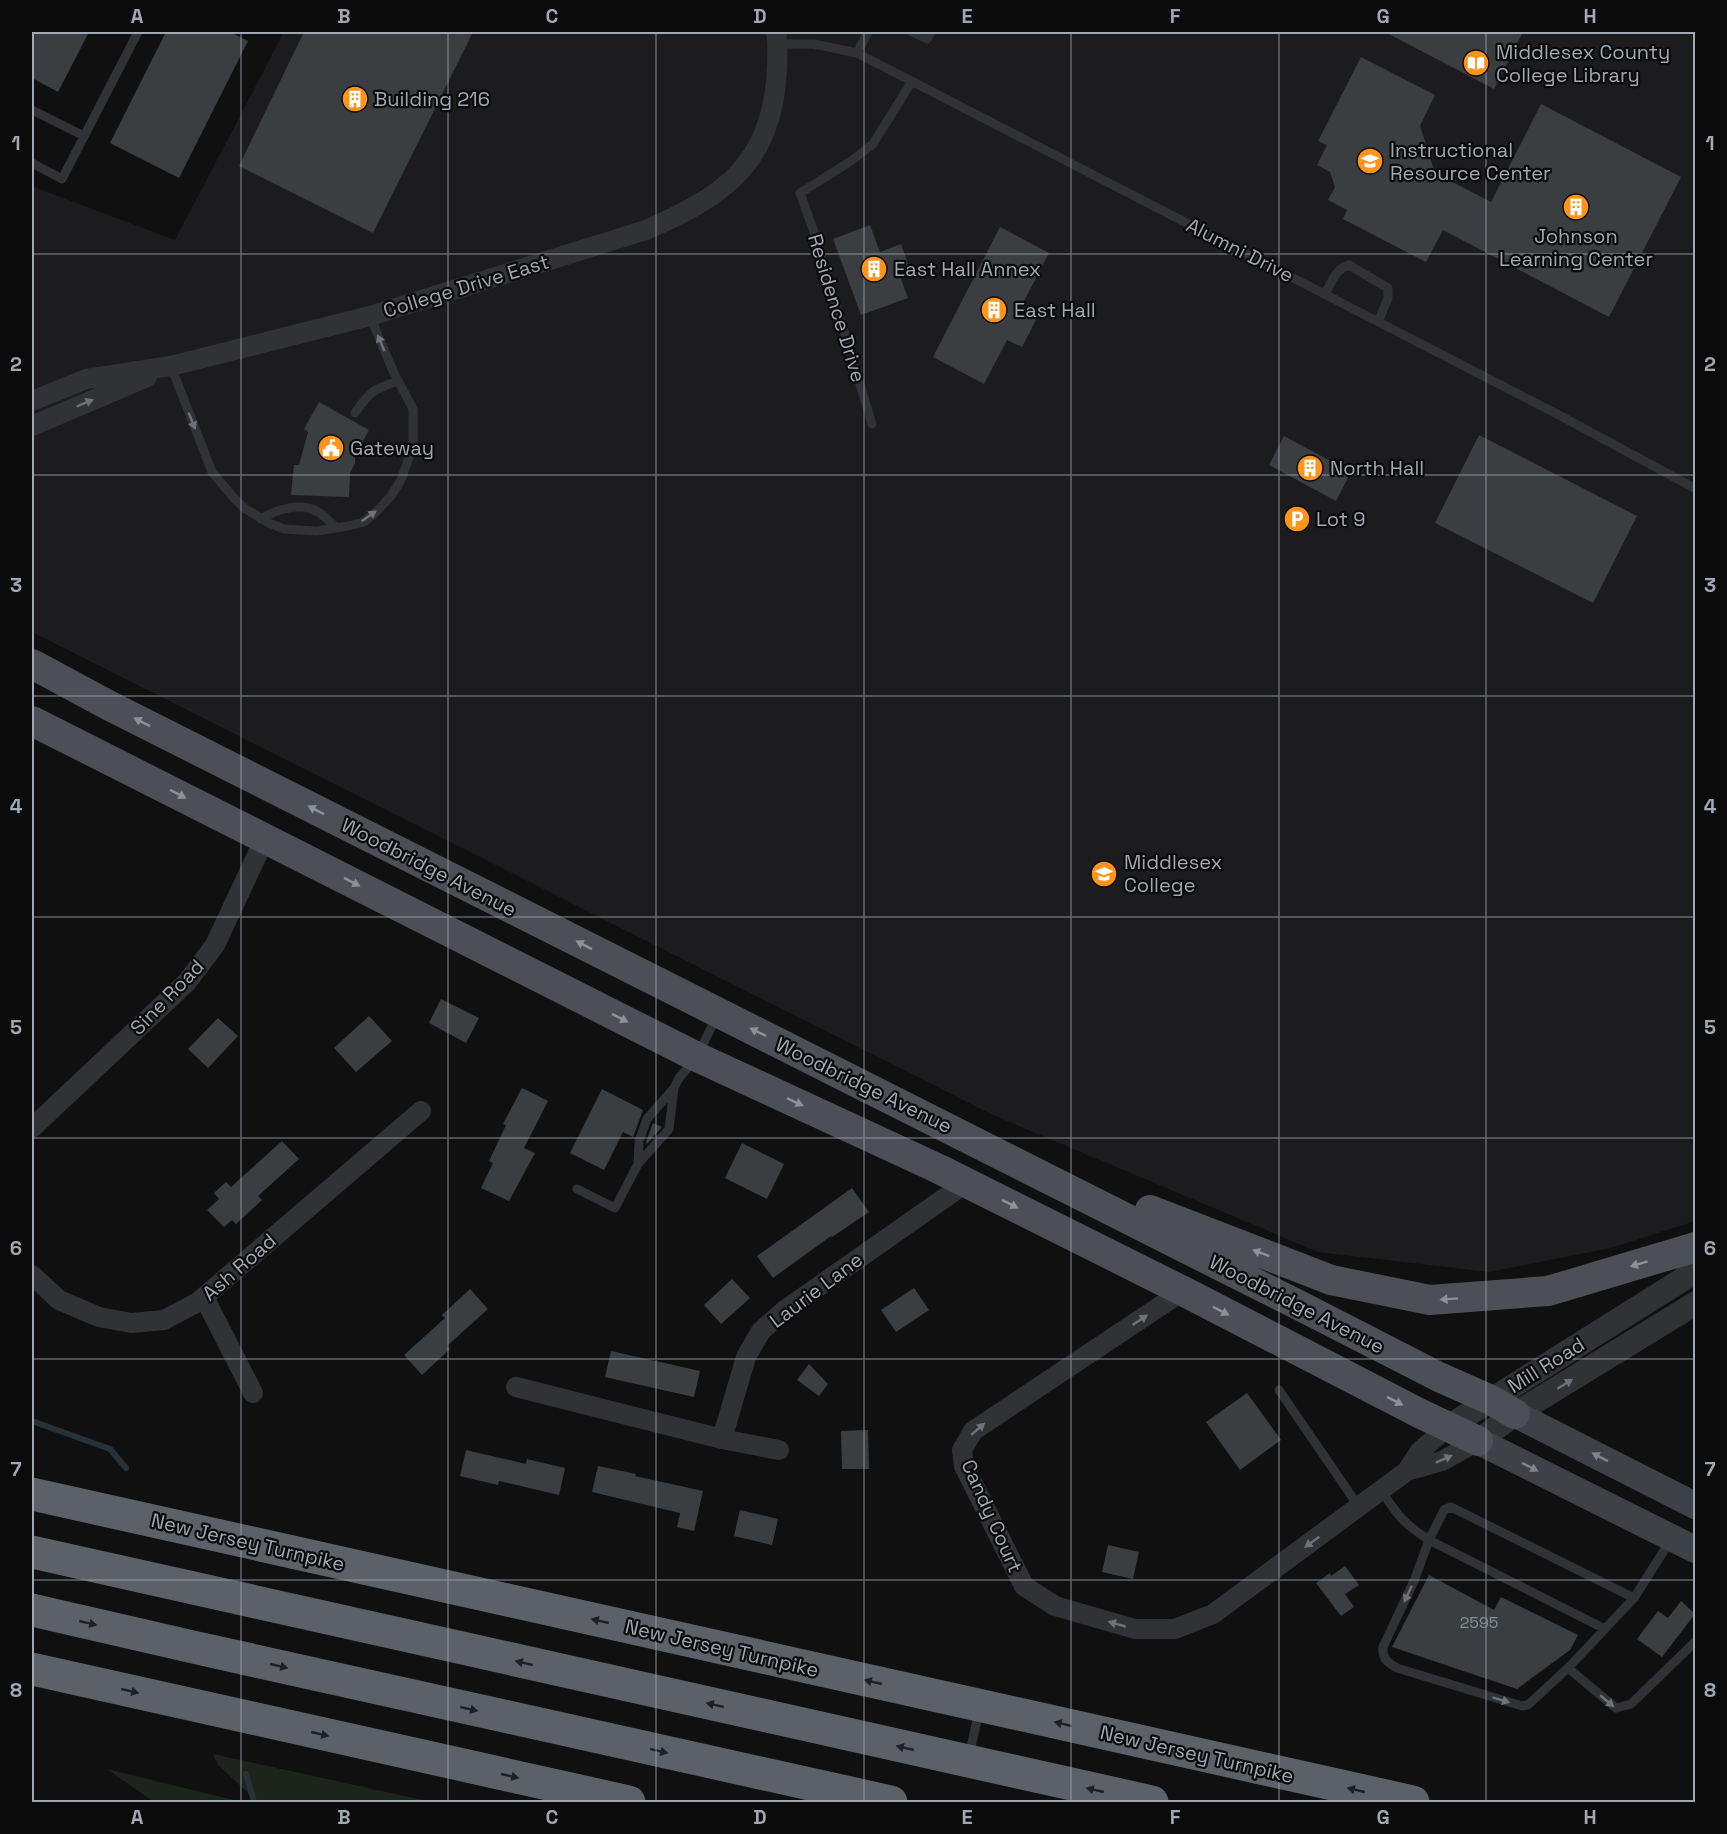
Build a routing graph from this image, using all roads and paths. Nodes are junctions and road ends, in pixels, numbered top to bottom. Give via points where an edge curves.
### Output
1 (138, 32) edge
2 (868, 32) edge
3 (912, 32) edge
4 (931, 32) edge
5 (777, 38) edge
6 (857, 53) junction
7 (912, 81) junction
8 (32, 110) edge
9 (84, 136) junction
10 (32, 163) edge
11 (1325, 294) junction
12 (370, 316) junction
13 (1378, 322) junction
14 (171, 366) junction
15 (398, 381) junction
16 (32, 401) edge
17 (355, 413) dead end
18 (872, 424) dead end
19 (32, 426) edge
20 (1694, 485) edge
21 (261, 519) junction
22 (337, 528) junction
23 (32, 663) edge
24 (32, 680) edge
25 (108, 705) junction
26 (32, 721) edge
27 (265, 838) junction
28 (718, 1012) junction
29 (697, 1057) junction
30 (674, 1088) junction
31 (421, 1111) dead end
32 (32, 1128) edge
33 (999, 1152) junction
34 (638, 1164) junction
35 (966, 1183) junction
36 (577, 1189) dead end
37 (1695, 1247) edge
38 (1695, 1271) edge
39 (32, 1275) edge
40 (1183, 1291) junction
41 (204, 1297) junction
42 (1695, 1303) edge
43 (516, 1387) dead end
44 (1279, 1390) dead end
45 (253, 1393) dead end
46 (1503, 1407) junction
47 (1448, 1427) junction
48 (723, 1439) junction
49 (1478, 1441) junction
50 (779, 1450) dead end
51 (1407, 1471) junction
52 (1381, 1490) junction
53 (32, 1494) edge
54 (1695, 1506) edge
55 (1359, 1507) junction
56 (1429, 1540) junction
57 (1684, 1544) edge
58 (32, 1552) edge
59 (1634, 1598) junction
60 (32, 1610) edge
61 (1175, 1629) joint
62 (1605, 1629) junction
63 (1695, 1641) edge
64 (1568, 1668) junction
65 (32, 1669) edge
66 (980, 1706) junction
67 (968, 1762) junction
68 (629, 1803) edge
69 (891, 1803) edge
70 (1152, 1803) edge
71 (1413, 1803) edge

1 - 9 lane
2 - 6 lane
3 - 4 lane via 927,39
5 - 6 lane, Alumni Drive
5 - 12 street, College Drive East via 774,105 766,128 753,156 722,190 686,213 646,230
6 - 7 lane, Alumni Drive
7 - 11 lane, Alumni Drive
7 - 18 lane, Residence Drive via 873,144 800,193
8 - 9 lane
9 - 10 lane via 62,179
11 - 13 lane, Alumni Drive
11 - 13 lane via 1337,273 1349,265 1388,288
12 - 14 street, College Drive East
15 -> 12 lane
13 - 20 lane, Alumni Drive
14 - 16 street, College Drive East via 86,379
19 -> 14 street
14 -> 21 lane via 212,472 244,508
15 - 17 lane via 366,396
22 -> 15 lane via 364,522 391,496 401,480 412,446 413,410
21 - 22 lane via 284,529
21 - 22 lane via 282,508 309,509
23 - 25 main road, Woodbridge Avenue
24 - 25 main road
28 -> 25 main road, Woodbridge Avenue
26 -> 27 main road, Woodbridge Avenue
27 -> 29 main road, Woodbridge Avenue
27 - 32 street, Sine Road via 215,945 187,982
28 - 29 lane
33 -> 28 main road, Woodbridge Avenue
29 - 30 lane
29 -> 35 main road, Woodbridge Avenue
30 - 34 lane via 647,1119 639,1141
30 - 34 lane via 669,1129
31 - 41 street, Ash Road
37 -> 33 main road via 1548,1291 1430,1300 1331,1280
33 - 46 main road, Woodbridge Avenue
34 - 36 lane via 615,1208
35 -> 40 main road, Woodbridge Avenue
35 - 48 street, Laurie Lane via 761,1331 746,1357
38 - 46 street, Mill Road
39 - 41 street, Ash Road via 59,1300 99,1317 131,1323 164,1320
40 -> 47 main road, Woodbridge Avenue
61 -> 40 street, Candy Court via 1135,1629 1055,1606 1024,1586 964,1466 962,1450 973,1431
41 - 45 street
46 -> 42 street, Mill Road
43 - 48 street
44 - 55 lane
46 - 47 street, Mill Road
46 - 49 street, Mill Road
54 -> 46 main road, Woodbridge Avenue
47 - 49 main road, Woodbridge Avenue
47 - 51 street, Mill Road via 1420,1451
48 - 50 street
51 -> 49 street, Mill Road via 1442,1461
49 -> 57 main road, Woodbridge Avenue
51 - 52 street, Mill Road
52 - 55 street, Mill Road
52 - 56 lane via 1399,1517
66 -> 53 highway, New Jersey Turnpike
55 -> 61 street, Mill Road via 1213,1614
56 - 59 lane via 1444,1510 1451,1507
56 - 62 lane
56 -> 64 lane via 1383,1647 1386,1661 1397,1668 1522,1706 1533,1701
57 - 59 lane
67 -> 58 highway
59 - 62 lane
60 -> 69 highway
62 - 64 lane
64 -> 63 lane via 1616,1708 1630,1704
65 -> 68 highway
66 - 67 lane
71 -> 66 highway, New Jersey Turnpike
70 -> 67 highway

